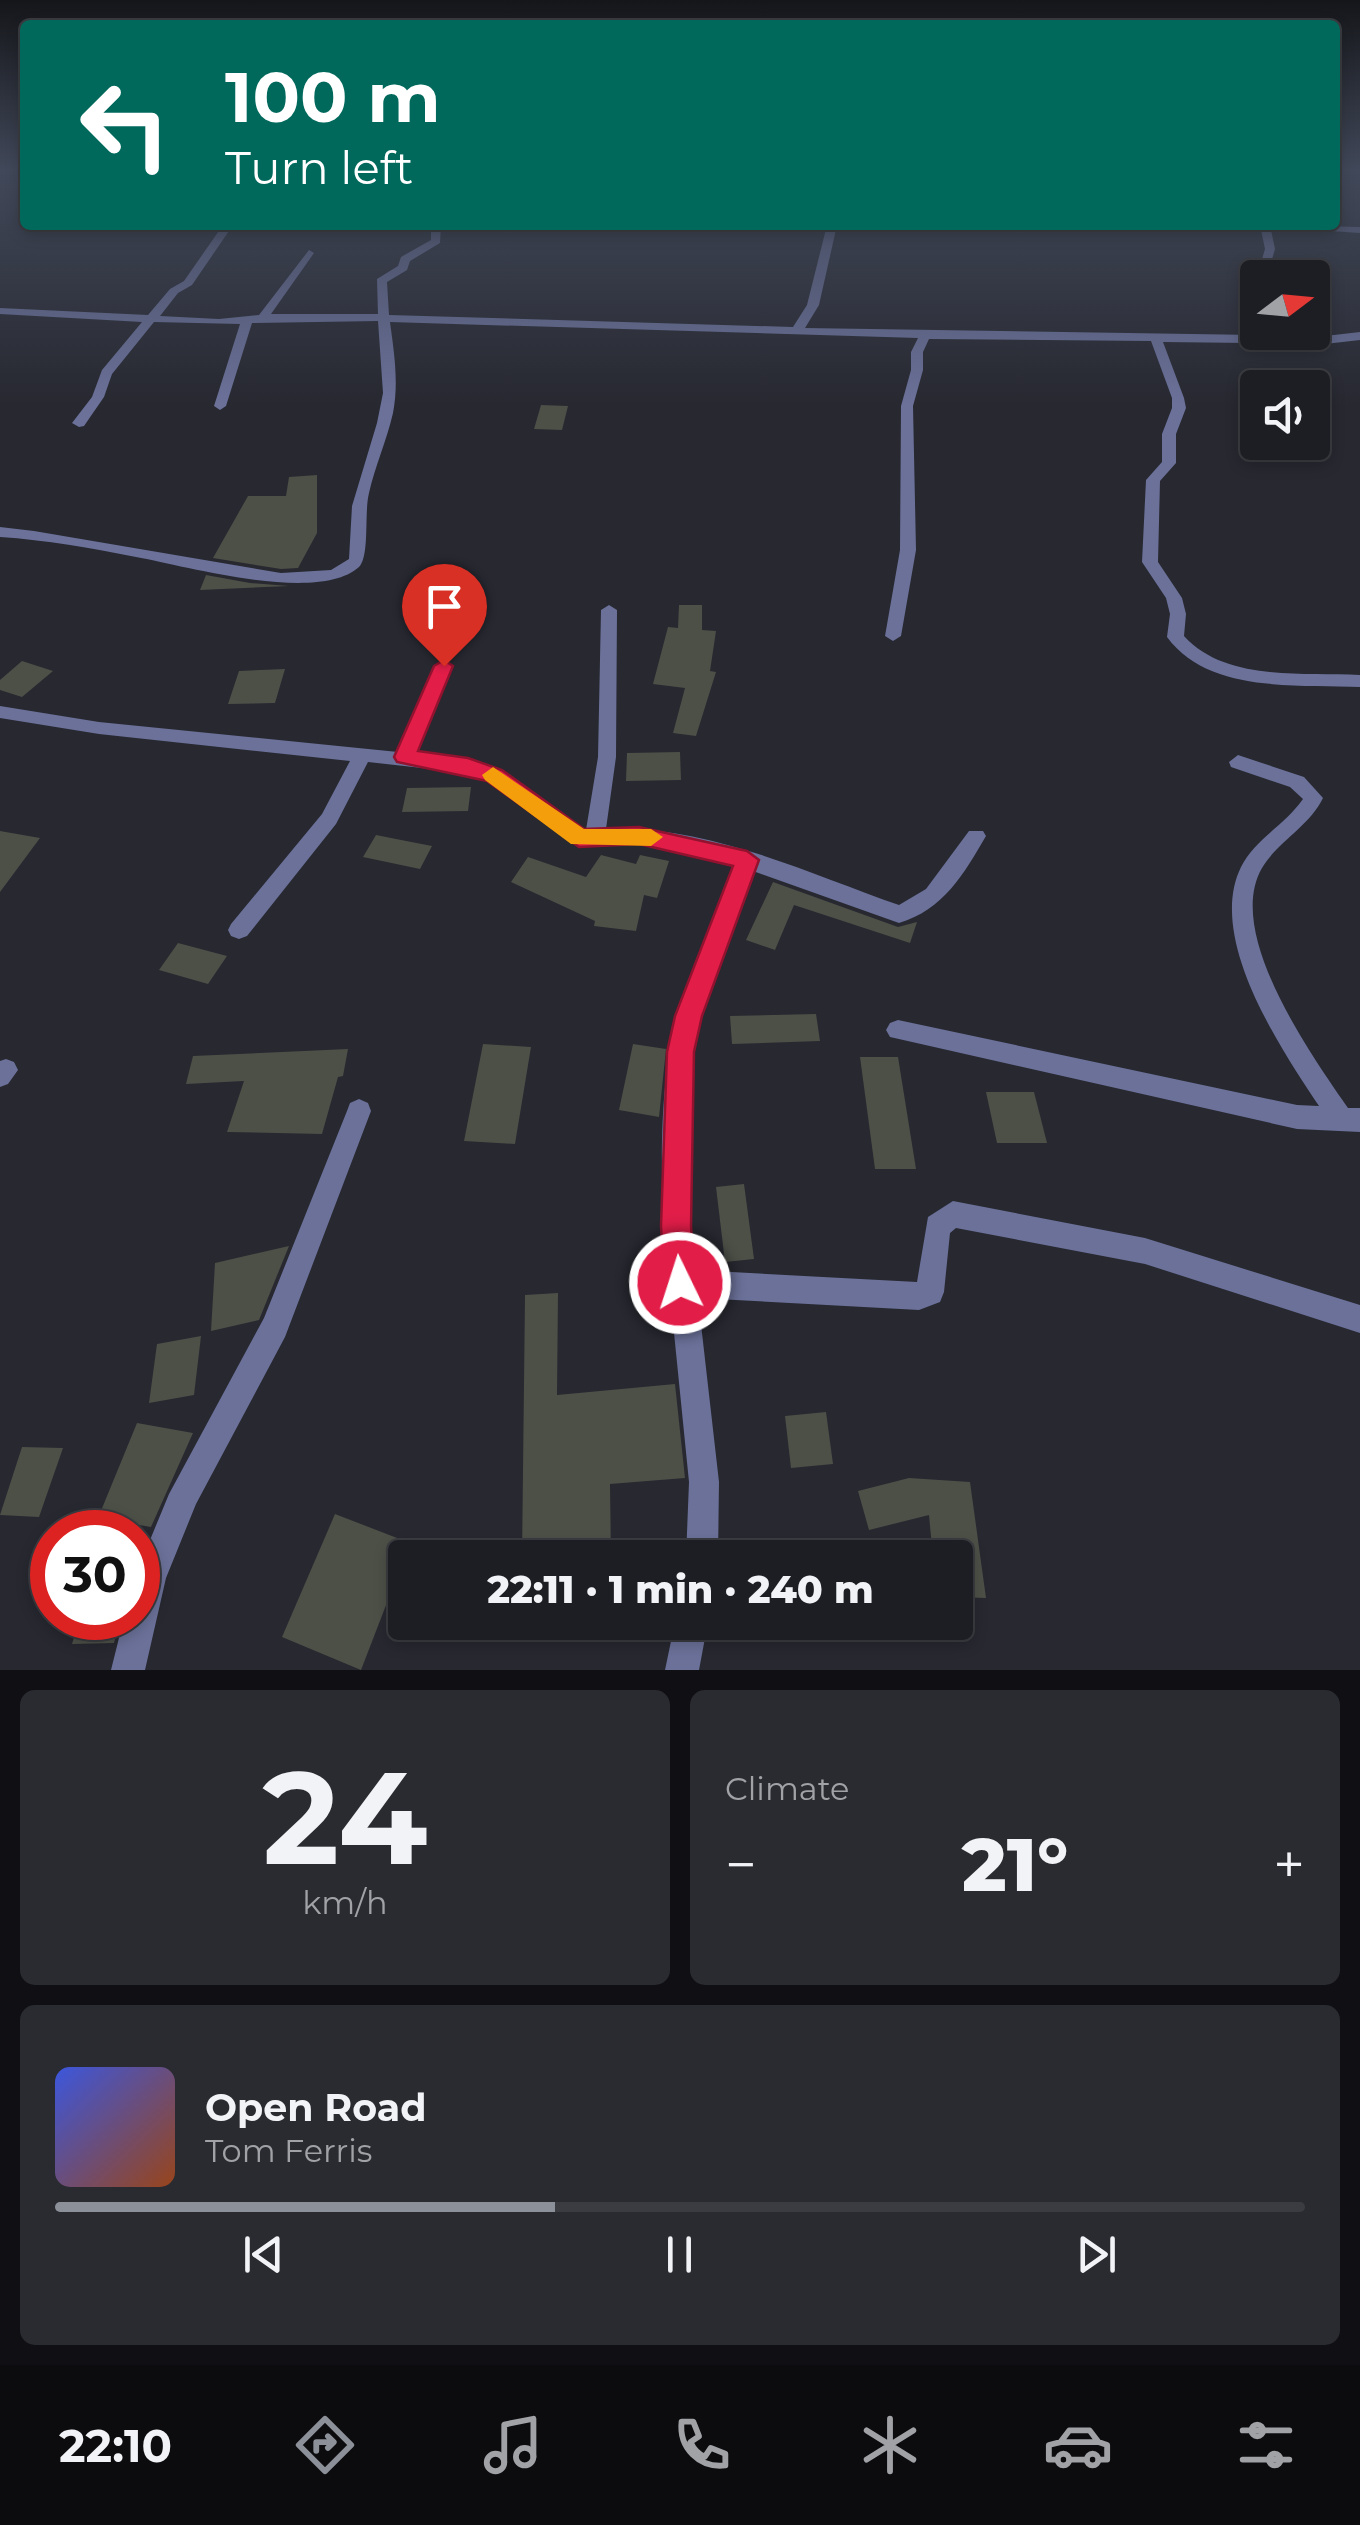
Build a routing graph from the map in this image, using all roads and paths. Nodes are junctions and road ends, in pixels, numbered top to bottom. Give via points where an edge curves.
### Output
1 (211, 250) edge
2 (421, 250) edge
3 (826, 250) edge
4 (309, 253) dead end
5 (813, 305) junction
6 (1, 312) edge
7 (153, 318) junction
8 (263, 318) junction
9 (386, 318) junction
10 (247, 320) junction
11 (798, 329) junction
12 (836, 330) junction
13 (925, 335) junction
14 (1155, 336) junction
15 (1360, 336) edge
16 (220, 406) dead end
17 (79, 423) dead end
18 (0, 532) edge
19 (609, 610) dead end
20 (893, 636) dead end
21 (444, 666) dead end
22 (1360, 681) edge
23 (0, 712) edge
24 (363, 754) junction
25 (405, 757) junction
26 (1238, 762) dead end
27 (976, 836) dead end
28 (595, 839) junction
29 (747, 860) junction
30 (239, 930) dead end
31 (898, 1030) dead end
32 (359, 1111) dead end
33 (1352, 1120) edge
34 (680, 1283) junction
35 (1360, 1320) edge
36 (702, 1540) edge
37 (688, 1640) edge
38 (128, 1670) edge
39 (682, 1670) edge

1 - 7 street
2 - 9 street via 381,281
3 - 5 street
4 - 8 street
5 - 11 street
5 - 12 street
6 - 7 street
7 - 10 street
7 - 17 street via 106,373
8 - 9 street
8 - 10 street
9 - 11 street
9 - 18 street via 386,412 356,520 359,554 348,567 250,576
10 - 16 street
11 - 12 street
12 - 13 street
13 - 14 street
13 - 20 street via 907,406 908,550
14 - 15 street
14 - 22 street via 1179,408 1169,463 1153,480 1150,562 1174,598 1175,637 1190,653 1222,668
19 - 28 street via 607,757
21 - 25 street
23 - 24 street
24 - 25 street
24 - 30 street via 329,819
25 - 28 street via 495,775 568,833
26 - 33 street via 1297,782 1313,798 1250,868 1242,919 1266,992
27 - 29 street via 928,902 900,914
28 - 29 street via 639,835
29 - 34 street via 680,1052
31 - 33 street via 1297,1117
32 - 38 street via 280,1314 184,1494 150,1578
34 - 35 street via 919,1296 934,1283 937,1226 953,1214 1145,1251
34 - 36 street via 704,1482
37 - 39 street

